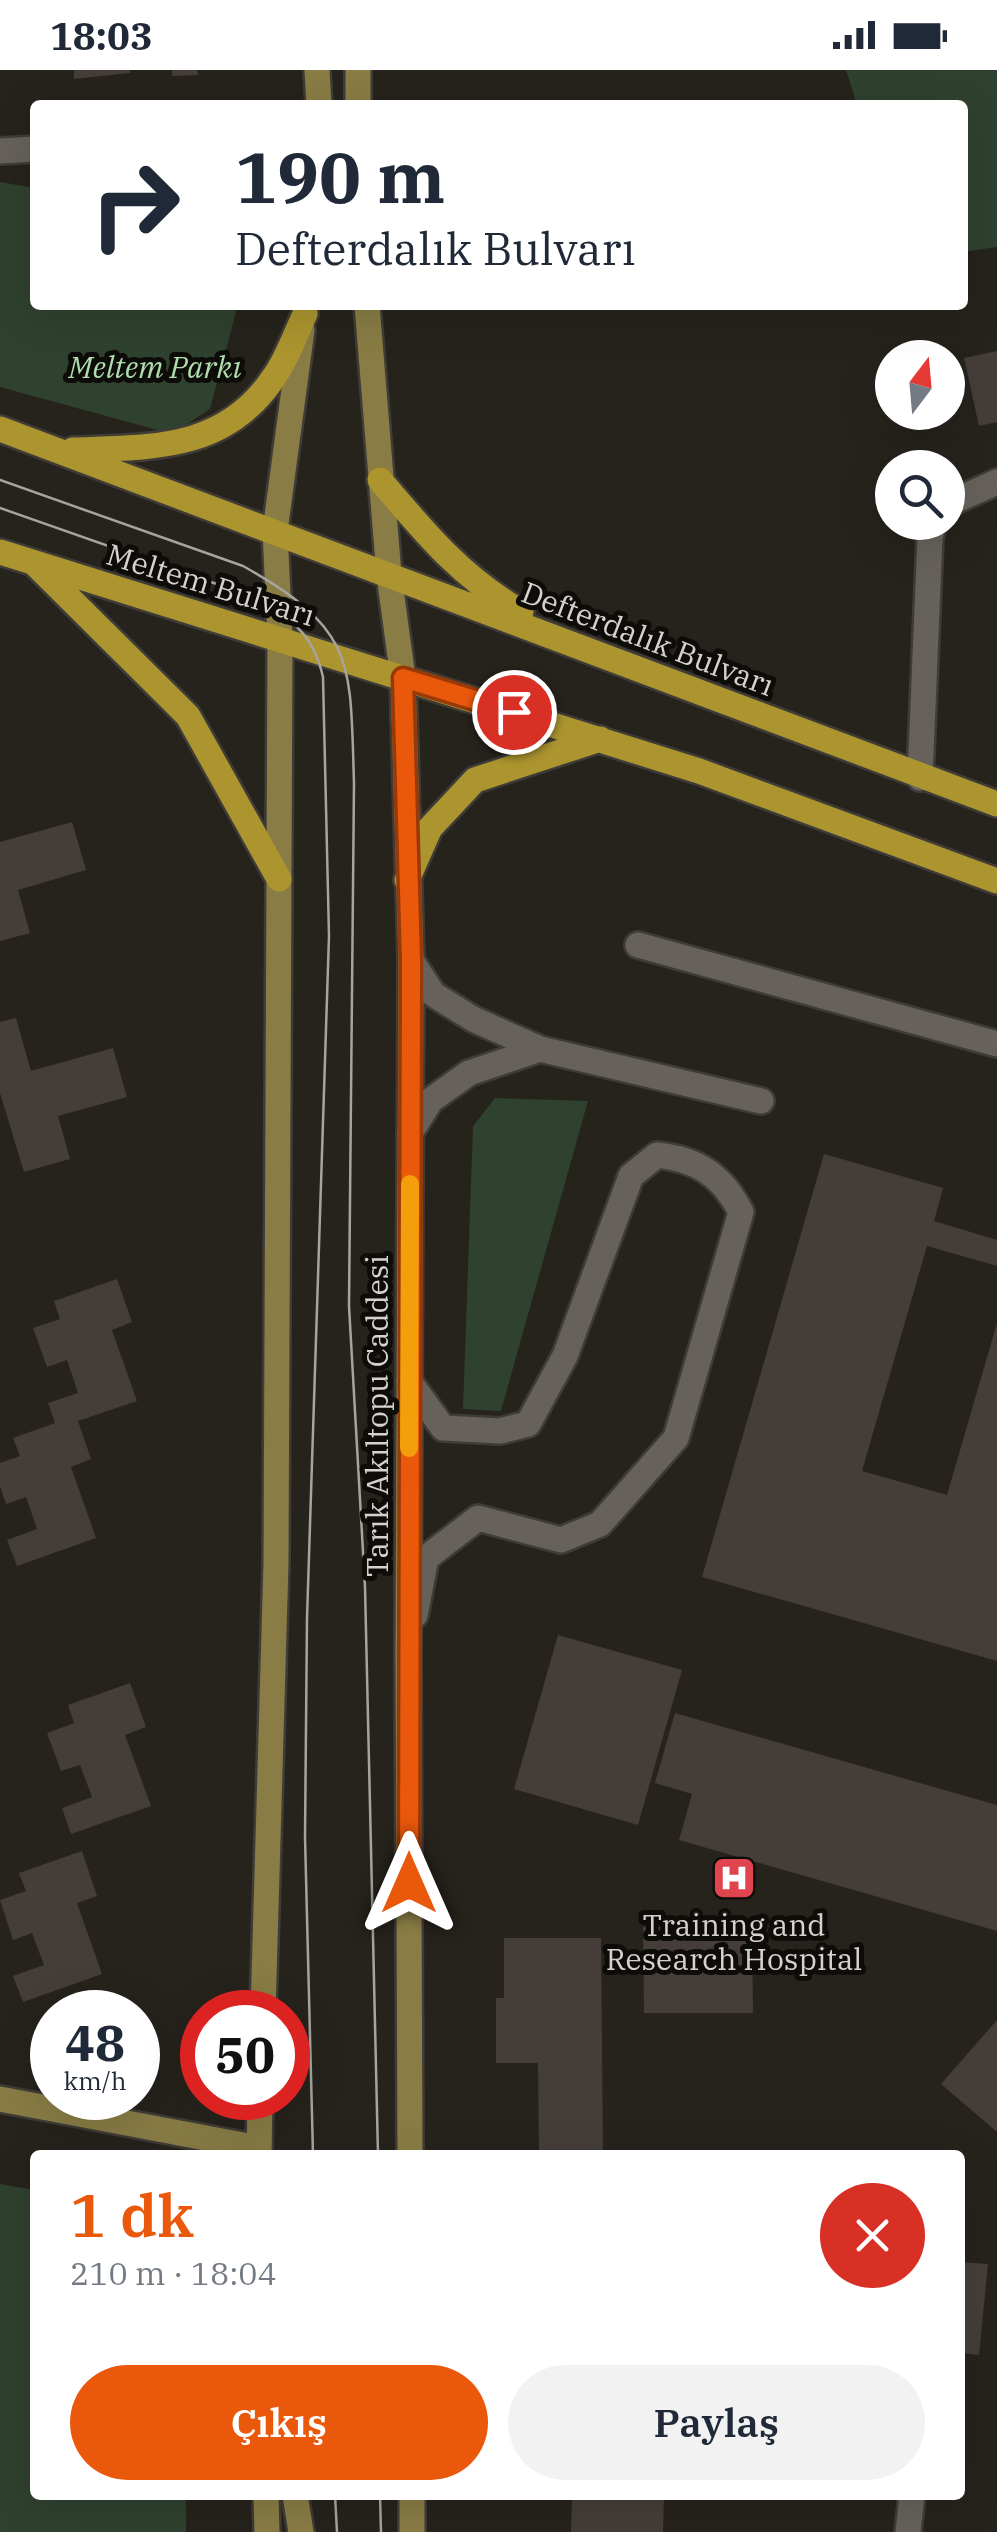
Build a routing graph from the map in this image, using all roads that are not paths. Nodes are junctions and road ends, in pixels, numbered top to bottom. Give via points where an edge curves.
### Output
1 (317, 70) edge
2 (358, 70) edge
3 (319, 100) edge
4 (358, 100) edge
5 (30, 149) edge
6 (0, 151) edge
7 (305, 310) edge
8 (367, 310) edge
9 (0, 429) edge
10 (61, 450) junction
11 (380, 480) junction
12 (997, 482) edge
13 (965, 496) edge
14 (276, 532) junction
15 (930, 540) edge
16 (0, 552) edge
17 (33, 562) junction
18 (389, 575) junction
19 (280, 640) junction
20 (581, 648) junction
21 (403, 678) junction
22 (600, 739) junction
23 (920, 778) junction
24 (997, 804) edge
25 (280, 879) junction
26 (408, 880) junction
27 (997, 881) edge
28 (638, 944) dead end
29 (411, 960) junction
30 (997, 1044) edge
31 (540, 1049) junction
32 (761, 1101) dead end
33 (410, 1133) junction
34 (409, 1381) junction
35 (408, 1650) junction
36 (264, 1990) edge
37 (0, 2099) edge
38 (260, 2120) edge
39 (249, 2150) edge
40 (259, 2150) edge
41 (410, 2150) edge
42 (266, 2500) edge
43 (296, 2500) edge
44 (412, 2500) edge
45 (911, 2500) edge
46 (267, 2532) edge
47 (301, 2532) edge
48 (412, 2532) edge
49 (908, 2532) edge

1 - 3 main road
2 - 4 main road
5 - 6 street
7 - 10 main road via 274,377 238,416 193,440
7 - 14 main road
8 - 11 main road, Tarık Akıltopu Caddesi
9 - 10 main road
10 - 14 main road
11 - 18 main road, Tarık Akıltopu Caddesi
11 - 20 main road via 442,554 494,596
12 - 13 street
14 - 18 main road, Defterdalık Bulvarı
14 - 19 main road
15 - 23 street
16 - 17 main road, Meltem Bulvarı
17 - 19 main road, Meltem Bulvarı
17 - 25 main road via 188,716
18 - 20 main road, Defterdalık Bulvarı
18 - 21 main road, Tarık Akıltopu Caddesi
19 - 21 main road, Meltem Bulvarı
19 - 25 main road
20 - 23 main road, Defterdalık Bulvarı
21 - 22 main road
21 - 26 main road, Tarık Akıltopu Caddesi
22 - 26 main road via 475,780 430,828
22 - 27 main road
23 - 24 main road, Defterdalık Bulvarı
25 - 36 main road via 276,1563
26 - 29 main road, Tarık Akıltopu Caddesi
28 - 30 street
29 - 31 street via 433,994
29 - 33 main road, Tarık Akıltopu Caddesi
31 - 32 street
31 - 33 street via 468,1073 431,1100
33 - 34 main road, Tarık Akıltopu Caddesi
34 - 35 main road, Tarık Akıltopu Caddesi
34 - 35 street via 443,1428 500,1431 528,1424 565,1356 631,1176 657,1155 688,1158 730,1190 741,1212 676,1438 600,1524 561,1540 478,1518 426,1558
35 - 41 main road, Tarık Akıltopu Caddesi
37 - 39 main road
38 - 40 main road
42 - 46 main road
43 - 47 main road
44 - 48 main road
45 - 49 street

